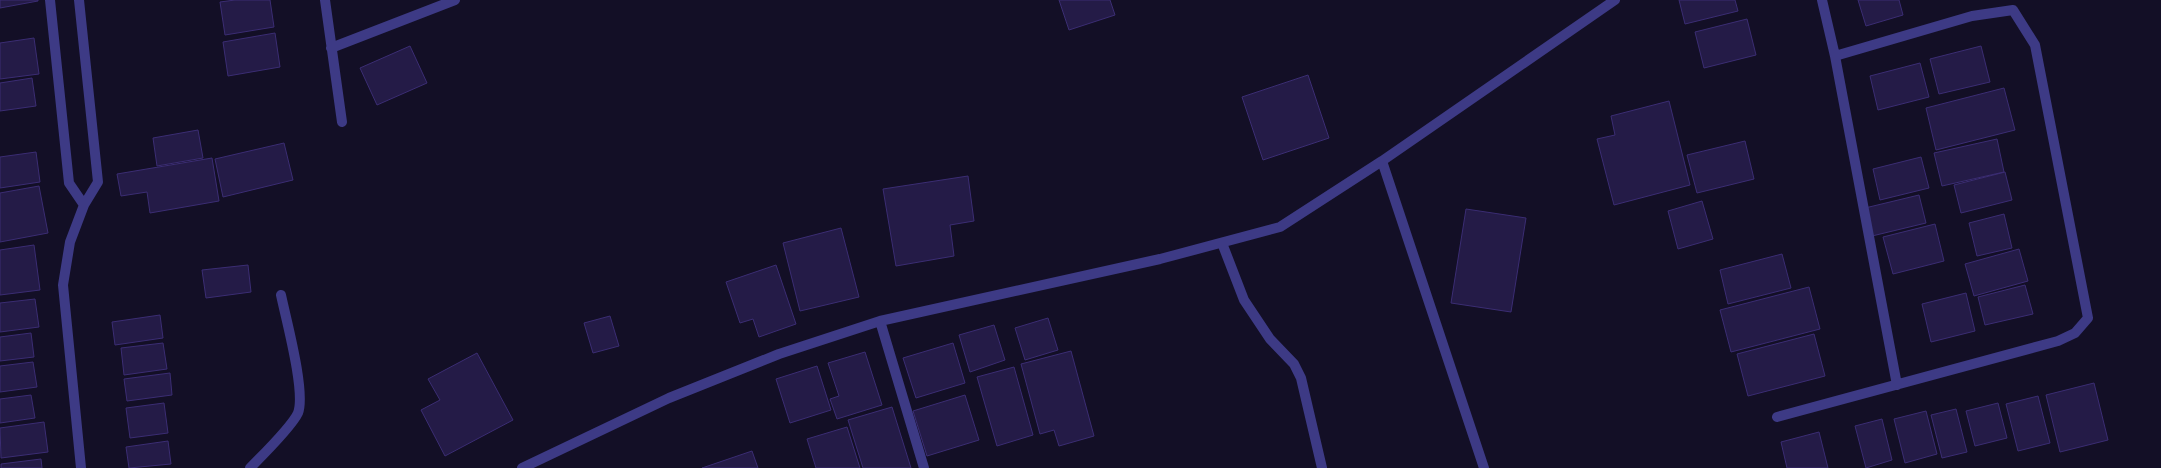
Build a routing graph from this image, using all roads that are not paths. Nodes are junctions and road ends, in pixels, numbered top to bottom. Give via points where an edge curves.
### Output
1 (50, 0) edge
2 (79, 0) edge
3 (325, 0) edge
4 (455, 0) edge
5 (1615, 0) edge
6 (1822, 0) edge
7 (331, 48) junction
8 (1835, 56) junction
9 (342, 122) dead end
10 (1382, 161) junction
11 (84, 205) junction
12 (1222, 243) junction
13 (281, 295) dead end
14 (880, 321) junction
15 (1897, 385) junction
16 (1778, 417) dead end
17 (81, 468) edge
18 (250, 468) edge
19 (522, 468) edge
20 (924, 468) edge
21 (1322, 468) edge
22 (1484, 468) edge

1 - 11 street via 69,183
2 - 11 street via 98,182
3 - 7 street
4 - 7 street
5 - 10 street
6 - 8 street
7 - 9 street
8 - 15 street
8 - 15 street via 1972,16 2013,10 2035,45 2088,318 2075,333 2058,341
10 - 12 street via 1280,227
10 - 22 street
11 - 17 street via 70,242 62,285
12 - 14 street
12 - 21 street via 1244,300 1270,339 1294,364 1301,378
13 - 18 street via 299,386 298,412
14 - 19 street via 779,354 669,398
14 - 20 street
15 - 16 street

